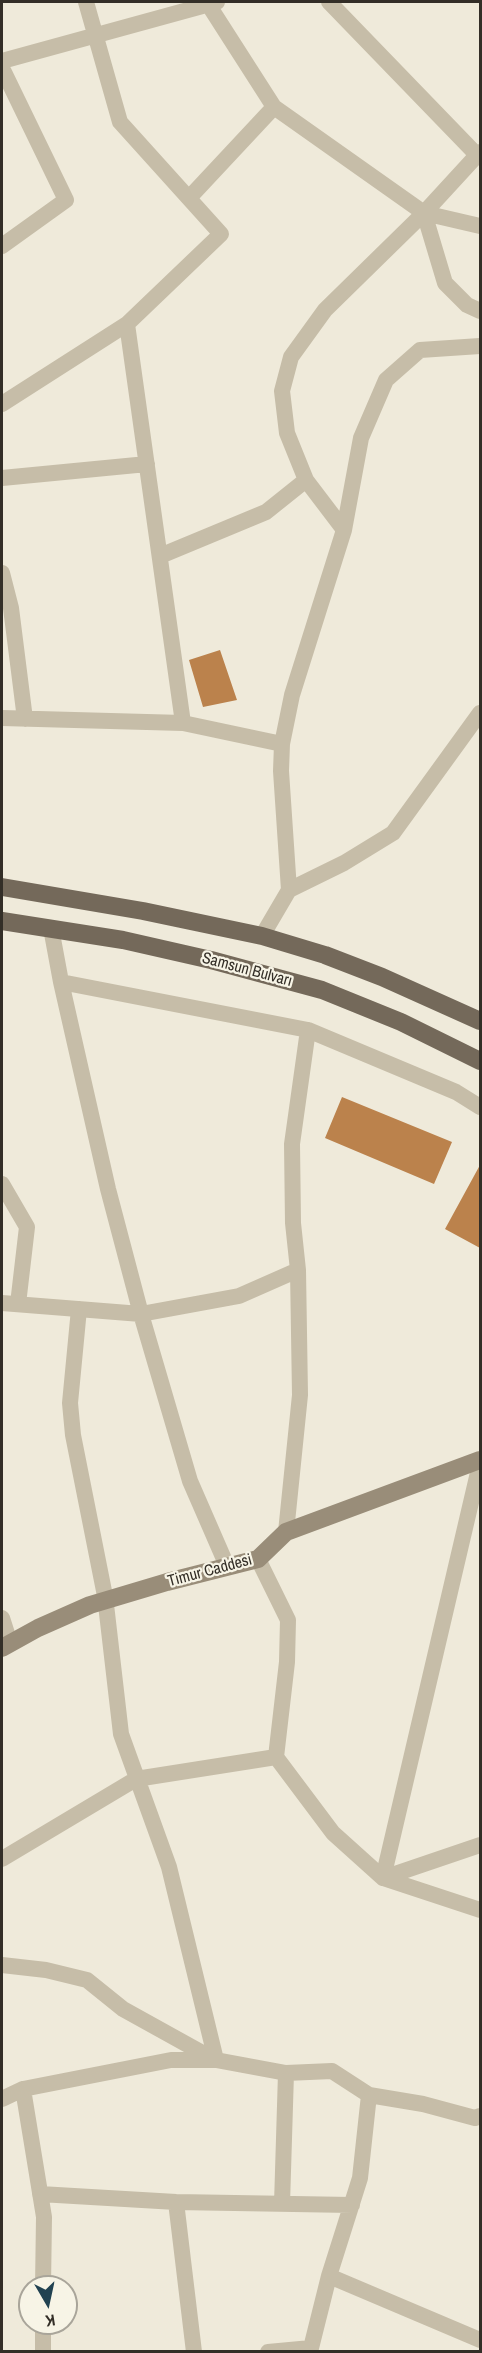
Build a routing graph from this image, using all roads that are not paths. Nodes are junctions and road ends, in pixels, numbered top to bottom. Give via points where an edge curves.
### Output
1 (86, 2) edge
2 (329, 2) edge
3 (213, 3) edge
4 (96, 37) junction
5 (2, 61) edge
6 (2, 68) edge
7 (274, 107) junction
8 (479, 154) edge
9 (189, 198) junction
10 (424, 213) junction
11 (480, 226) edge
12 (2, 246) edge
13 (480, 311) edge
14 (127, 324) junction
15 (480, 346) edge
16 (2, 404) edge
17 (147, 464) junction
18 (2, 478) edge
19 (306, 480) junction
20 (344, 530) junction
21 (160, 556) junction
22 (2, 573) edge
23 (480, 713) edge
24 (2, 718) edge
25 (25, 719) junction
26 (183, 723) junction
27 (282, 744) junction
28 (2, 887) edge
29 (289, 890) junction
30 (2, 921) edge
31 (51, 928) junction
32 (262, 936) junction
33 (61, 982) junction
34 (480, 1021) edge
35 (308, 1030) junction
36 (480, 1061) edge
37 (480, 1107) edge
38 (2, 1184) edge
39 (298, 1270) junction
40 (10, 1304) edge
41 (80, 1309) junction
42 (141, 1314) junction
43 (480, 1462) edge
44 (286, 1532) junction
45 (258, 1559) junction
46 (227, 1566) junction
47 (105, 1600) junction
48 (2, 1618) edge
49 (6, 1645) edge
50 (276, 1757) junction
51 (136, 1779) junction
52 (480, 1845) edge
53 (2, 1859) edge
54 (383, 1878) junction
55 (480, 1910) edge
56 (2, 1965) edge
57 (216, 2060) junction
58 (286, 2073) junction
59 (23, 2089) junction
60 (369, 2095) junction
61 (2, 2099) edge
62 (480, 2116) edge
63 (40, 2194) junction
64 (176, 2202) junction
65 (282, 2204) junction
66 (352, 2205) junction
67 (43, 2275) edge
68 (329, 2276) junction
69 (43, 2335) edge
70 (480, 2340) edge
71 (310, 2350) edge
72 (43, 2352) edge
73 (194, 2352) edge
74 (268, 2352) edge

1 - 4 street
2 - 8 street
3 - 4 street
3 - 7 street
4 - 5 street
4 - 9 street via 120,122
6 - 12 street via 66,200
7 - 9 street
7 - 10 street
8 - 10 street
9 - 14 street via 221,234
10 - 11 street
10 - 13 street via 445,283 467,305
10 - 19 street via 325,310 291,357 282,391 284,412 287,434
14 - 16 street
14 - 17 street
15 - 20 street via 420,350 386,380 361,438
17 - 18 street
17 - 21 street
19 - 20 street
19 - 21 street via 266,512
20 - 27 street via 292,695
21 - 26 street
22 - 25 street via 11,608
23 - 29 street via 393,832 344,864
24 - 25 street
25 - 26 street
26 - 27 street
27 - 29 street
28 - 32 main road
29 - 32 street
30 - 31 main road, Samsun Bulvarı
31 - 33 street
31 - 36 main road, Samsun Bulvarı via 211,960 322,990 401,1022
32 - 34 main road via 363,969
33 - 35 street
33 - 42 street
35 - 37 street via 456,1092
35 - 39 street via 292,1144
38 - 40 street via 27,1227
39 - 42 street via 239,1296
39 - 44 street via 300,1395
40 - 41 street
41 - 42 street
41 - 47 street via 70,1403
42 - 46 street via 190,1481
43 - 44 street, Timur Caddesi
43 - 54 street
44 - 45 street, Timur Caddesi
45 - 46 street, Timur Caddesi
45 - 50 street via 288,1620
46 - 47 street, Timur Caddesi
47 - 49 street, Timur Caddesi
47 - 51 street via 121,1734
48 - 49 street
50 - 51 street
50 - 54 street via 333,1833
51 - 53 street
51 - 57 street via 169,1868
52 - 54 street
54 - 55 street
56 - 57 street via 87,1980 123,2009
57 - 58 street
57 - 59 street via 171,2060
58 - 60 street via 332,2071
58 - 65 street
59 - 61 street
59 - 63 street
60 - 62 street
60 - 66 street via 360,2178
63 - 64 street
63 - 67 street via 44,2217
64 - 65 street
64 - 73 street
65 - 66 street
66 - 68 street
68 - 70 street
68 - 71 street
69 - 72 street
71 - 74 street

